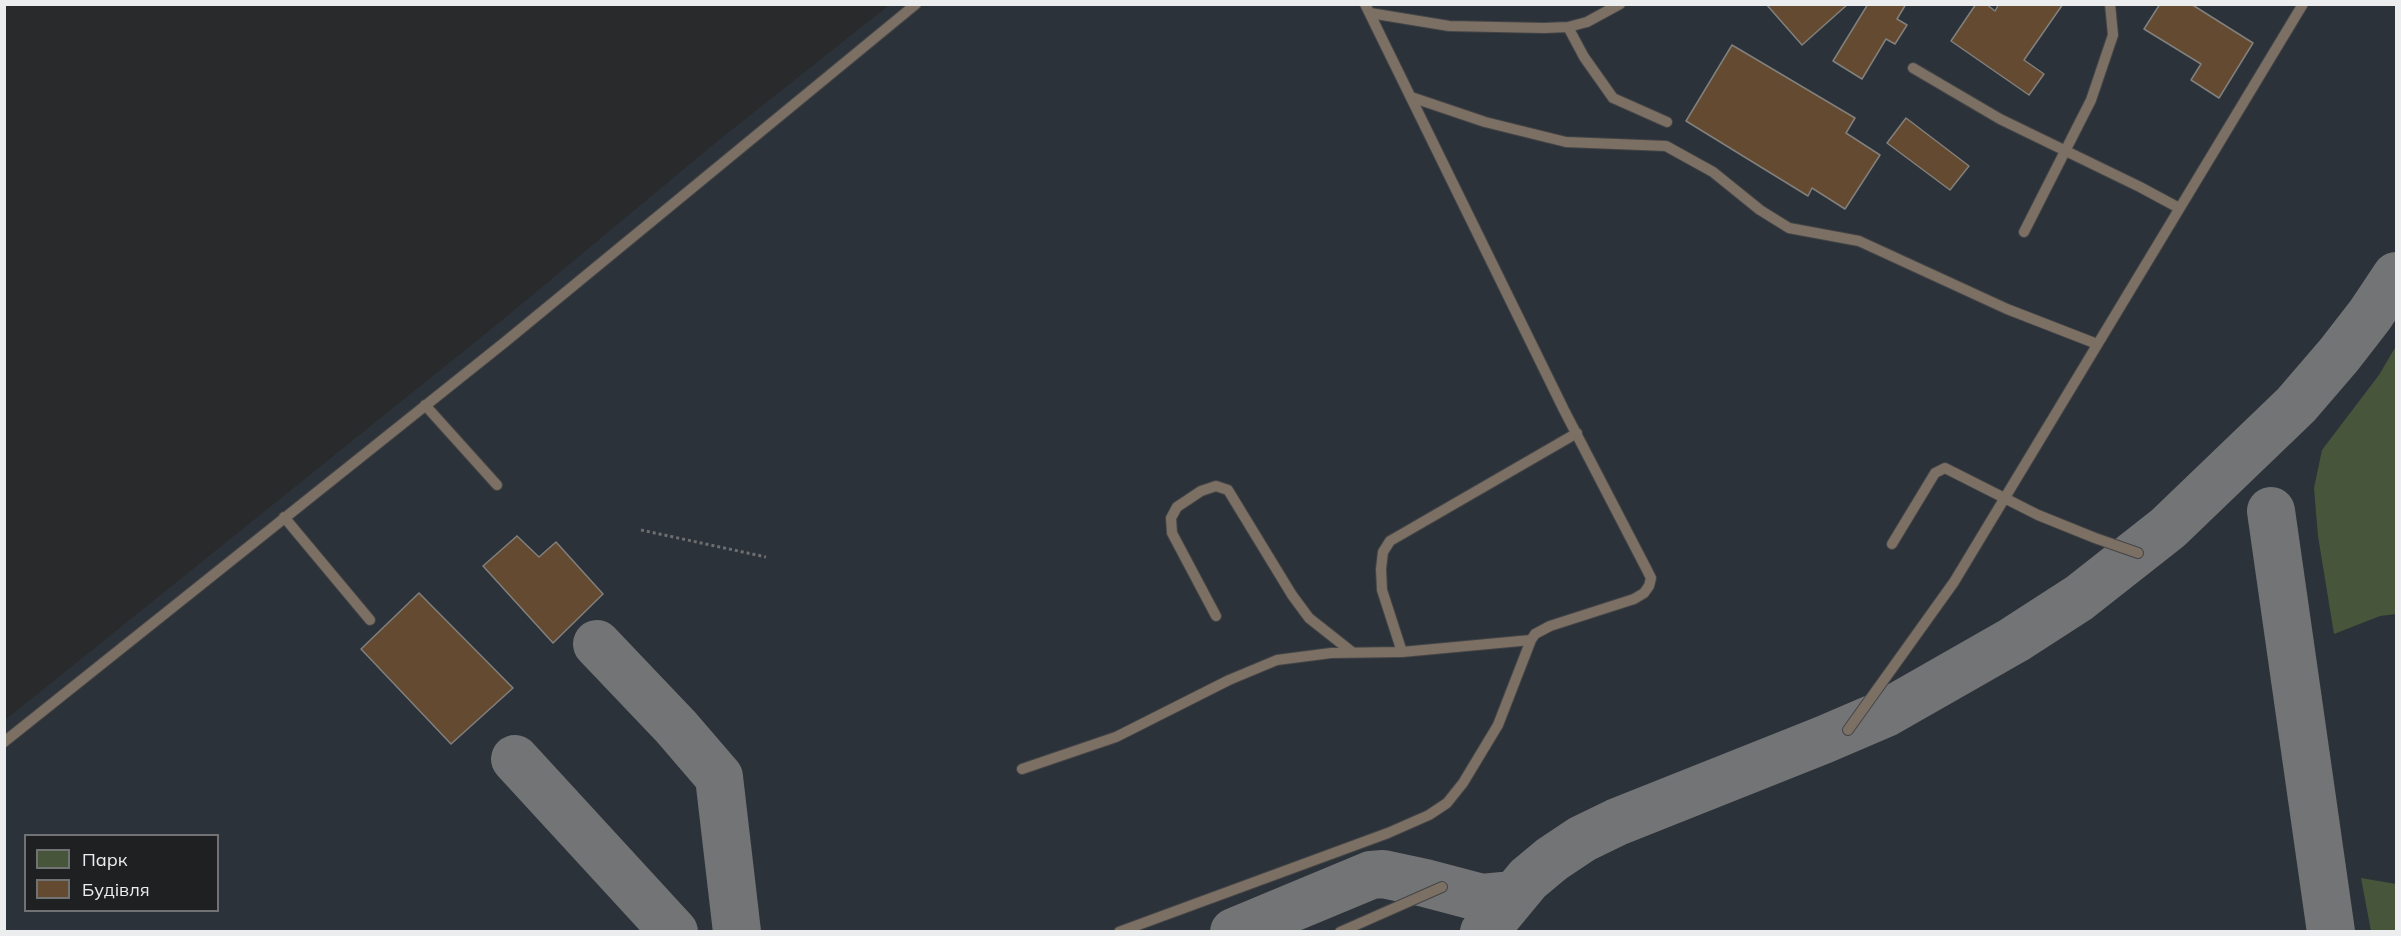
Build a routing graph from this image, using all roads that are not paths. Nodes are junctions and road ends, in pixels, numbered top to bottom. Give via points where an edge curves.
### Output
1 (916, 4) edge
2 (1620, 4) edge
3 (2110, 4) edge
4 (2303, 4) edge
5 (1368, 9) edge
6 (1568, 27) junction
7 (1913, 68) dead end
8 (1411, 97) junction
9 (1667, 122) dead end
10 (2066, 151) junction
11 (2179, 208) junction
12 (2024, 232) dead end
13 (2097, 344) junction
14 (425, 405) junction
15 (1577, 433) junction
16 (497, 485) dead end
17 (2005, 497) junction
18 (284, 517) junction
19 (1892, 544) dead end
20 (2138, 553) dead end
21 (1216, 616) dead end
22 (370, 620) dead end
23 (1530, 640) junction
24 (1352, 652) junction
25 (1402, 652) junction
26 (1848, 730) dead end
27 (4, 742) edge
28 (1022, 770) dead end
29 (1442, 887) dead end
30 (1119, 932) edge
31 (1340, 932) edge

1 - 14 lane
2 - 6 lane via 1587,22
3 - 10 lane via 2113,35 2106,60
4 - 11 lane
5 - 6 lane via 1449,26
5 - 8 lane
6 - 9 lane via 1612,98
7 - 10 lane via 2000,119
8 - 13 lane via 1485,122 1566,142 1666,146 1713,172 1789,228 1860,241 1978,297
8 - 15 lane
10 - 11 lane
10 - 12 lane
11 - 13 lane
13 - 17 lane
14 - 16 lane
14 - 18 lane
15 - 23 lane via 1651,578 1644,593 1634,599 1550,626
15 - 25 lane via 1390,542 1383,552 1382,590
17 - 19 lane via 1948,469 1938,470
17 - 20 lane via 2057,523
17 - 26 lane via 1954,582
18 - 22 lane
18 - 27 lane
21 - 24 lane via 1172,533 1171,518 1177,507 1216,486 1228,490 1309,618
23 - 25 lane
23 - 30 lane via 1498,725 1447,803 1388,833
24 - 25 lane
24 - 28 lane via 1277,660 1116,737
29 - 31 lane

